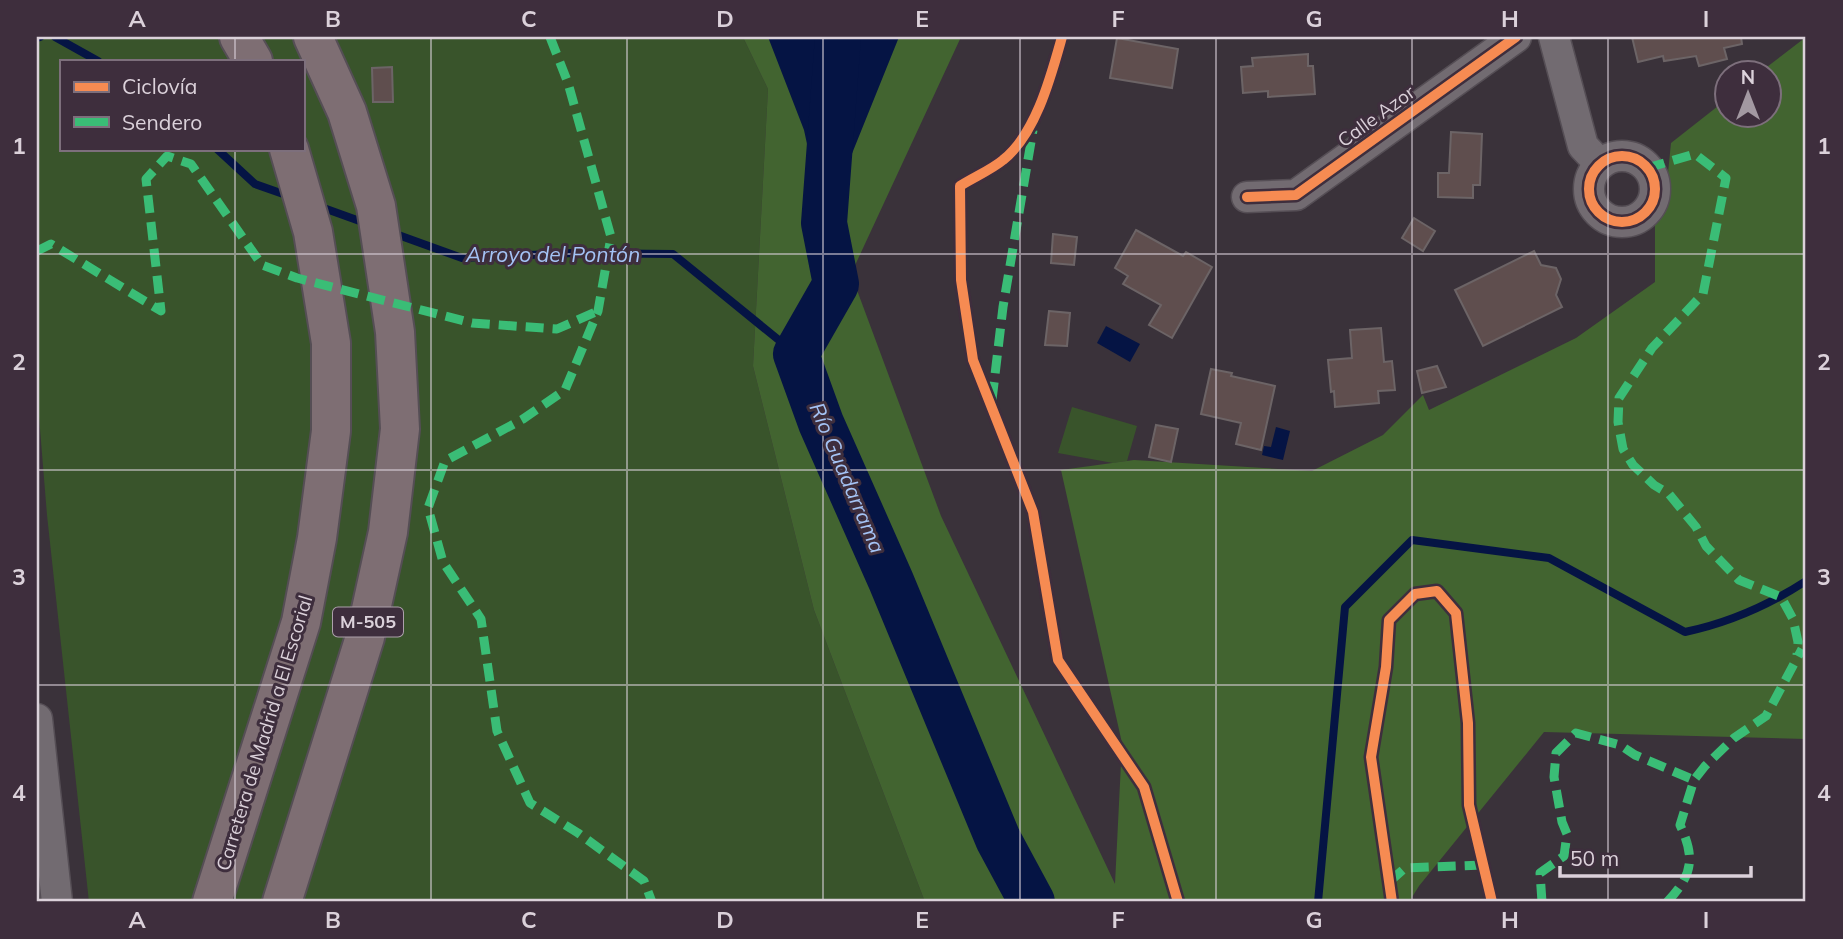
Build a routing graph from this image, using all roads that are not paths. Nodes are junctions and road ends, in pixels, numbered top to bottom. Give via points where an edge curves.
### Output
1 (239, 37) edge
2 (313, 37) edge
3 (1516, 37) edge
4 (1554, 37) edge
5 (252, 60) edge
6 (289, 150) edge
7 (1600, 164) dead end
8 (1247, 197) dead end
9 (37, 719) edge
10 (57, 902) edge
11 (212, 902) edge
12 (282, 902) edge

1 - 5 highway
2 - 12 highway, M-505 via 347,112 376,206 395,332 400,429 388,532 365,637
3 - 8 street, Calle Azor via 1297,195
4 - 7 street via 1583,146
6 - 11 highway, Carretera de Madrid a El Escorial / M-505 via 313,232 331,343 331,431 301,622
9 - 10 street

